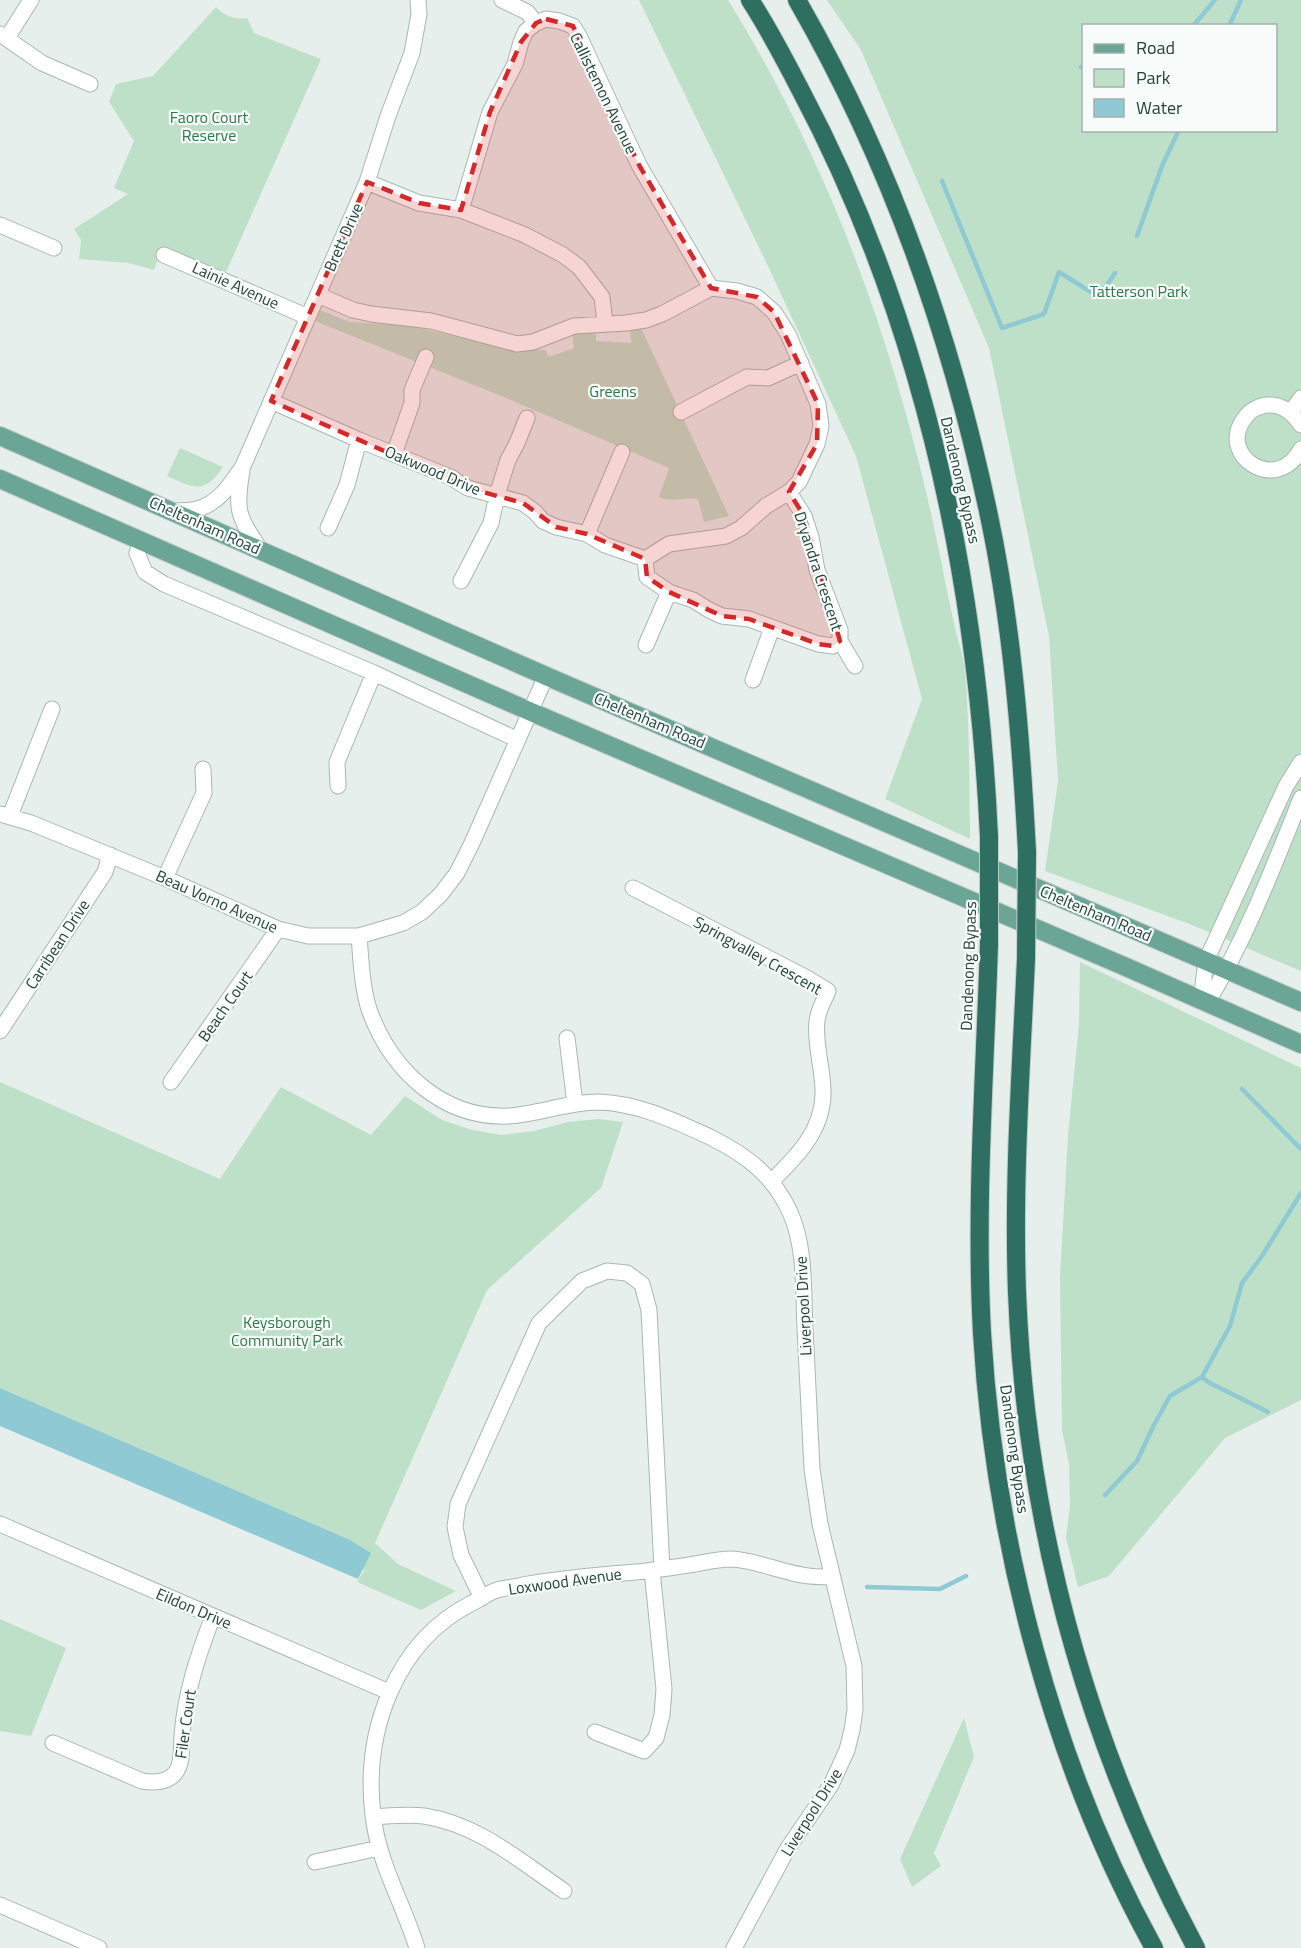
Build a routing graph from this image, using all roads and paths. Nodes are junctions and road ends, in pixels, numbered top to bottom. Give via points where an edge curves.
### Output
1 (31, 0) edge
2 (418, 0) edge
3 (502, 0) edge
4 (750, 0) edge
5 (797, 0) edge
6 (536, 23) junction
7 (4, 36) edge
8 (90, 84) dead end
9 (367, 182) junction
10 (461, 210) junction
11 (0, 225) edge
12 (54, 248) dead end
13 (164, 255) dead end
14 (711, 288) junction
15 (318, 295) junction
16 (308, 317) junction
17 (605, 323) junction
18 (426, 357) dead end
19 (801, 363) junction
20 (1301, 398) edge
21 (271, 400) junction
22 (681, 412) dead end
23 (1291, 412) junction
24 (527, 418) dead end
25 (1301, 425) edge
26 (0, 436) edge
27 (359, 440) junction
28 (622, 452) dead end
29 (394, 453) junction
30 (1300, 455) edge
31 (243, 465) junction
32 (0, 479) edge
33 (789, 492) junction
34 (497, 495) junction
35 (172, 511) junction
36 (328, 528) dead end
37 (587, 534) junction
38 (141, 541) junction
39 (260, 549) junction
40 (645, 559) junction
41 (461, 581) dead end
42 (669, 592) junction
43 (772, 628) junction
44 (840, 641) junction
45 (646, 645) dead end
46 (855, 666) dead end
47 (374, 673) junction
48 (546, 676) junction
49 (753, 680) dead end
50 (52, 709) dead end
51 (530, 711) junction
52 (516, 740) junction
53 (1301, 762) edge
54 (203, 770) dead end
55 (338, 786) dead end
56 (1301, 798) edge
57 (5, 815) edge
58 (110, 855) junction
59 (165, 878) junction
60 (633, 888) dead end
61 (278, 929) junction
62 (359, 936) junction
63 (1206, 961) junction
64 (1227, 970) junction
65 (1204, 1002) junction
66 (1301, 1002) edge
67 (0, 1031) edge
68 (567, 1038) dead end
69 (1301, 1044) edge
70 (171, 1083) dead end
71 (575, 1104) junction
72 (772, 1181) junction
73 (0, 1524) edge
74 (657, 1569) junction
75 (833, 1577) junction
76 (482, 1598) junction
77 (213, 1616) junction
78 (389, 1692) junction
79 (595, 1732) dead end
80 (53, 1743) dead end
81 (373, 1817) junction
82 (379, 1848) junction
83 (315, 1862) dead end
84 (564, 1891) dead end
85 (0, 1905) edge
86 (99, 1948) edge
87 (417, 1948) edge
88 (734, 1948) edge
89 (1154, 1948) edge
90 (1196, 1948) edge

1 - 7 street
2 - 9 street, Brett Drive via 412,53
3 - 6 street via 527,12
4 - 89 highway, Dandenong Bypass, bridge via 843,176 871,244 916,378 946,494 980,699 989,837 981,1311 992,1434 1012,1557 1052,1704 1088,1806
5 - 90 highway, Dandenong Bypass, bridge via 850,101 903,221 950,361 988,512 1020,730 1027,852 1017,1291 1037,1496 1060,1603 1093,1715 1148,1853
6 - 10 street via 526,31 515,64 490,112
6 - 14 street, Callistemon Avenue via 546,19 573,26 639,165
7 - 8 street via 42,63
9 - 10 street via 419,202
9 - 15 street, Brett Drive
10 - 17 street via 525,235 579,267 602,297
11 - 12 street
13 - 16 street, Lainie Avenue
14 - 17 street via 646,320
14 - 19 street via 757,297 774,312
15 - 16 street, Brett Drive
15 - 17 street via 353,310 431,321 517,344 573,326
16 - 21 street, Brett Drive
18 - 29 street
19 - 22 street via 768,378 747,376
19 - 33 street via 818,404 821,426 799,482
20 - 23 street
21 - 27 street, Oakwood Drive
21 - 31 street, Brett Drive
23 - 25 street
23 - 30 street via 1272,405 1254,409 1240,423 1238,444 1249,463 1269,471 1280,470
24 - 34 street
26 - 35 main road, Cheltenham Road
27 - 29 street, Oakwood Drive
27 - 36 street via 348,485
28 - 37 street
29 - 34 street, Oakwood Drive via 468,488
31 - 35 street, Brett Drive via 228,487 208,505
31 - 39 street, Brett Drive via 238,506
32 - 38 main road
33 - 40 street via 726,536 669,544
33 - 44 street, Dryandra Crescent via 804,516 817,570 840,630
34 - 37 street, Oakwood Drive via 523,503 556,527
34 - 41 street via 491,523
35 - 39 main road, Cheltenham Road
37 - 40 street, Oakwood Drive
38 - 47 street via 137,553 144,570 164,584
38 - 51 main road
39 - 48 main road, Cheltenham Road
40 - 42 street, Dryandra Crescent via 647,577
42 - 43 street, Dryandra Crescent via 722,616 749,619
42 - 45 street
43 - 44 street, Dryandra Crescent via 818,644 833,646
43 - 49 street
44 - 46 street
47 - 52 street
47 - 55 street via 337,762
48 - 51 street, Beau Vorno Avenue
48 - 63 main road, Cheltenham Road
50 - 57 street
51 - 52 street, Beau Vorno Avenue
51 - 65 main road
52 - 62 street, Beau Vorno Avenue via 472,843 441,894 403,923
53 - 63 street via 1286,786
54 - 59 street via 204,793
56 - 64 street
57 - 58 street, Beau Vorno Avenue
58 - 59 street, Beau Vorno Avenue
58 - 67 street, Carribean Drive via 105,872
59 - 61 street, Beau Vorno Avenue
60 - 72 street, Springvalley Crescent via 828,991 817,1022 823,1096 819,1115 806,1143
61 - 62 street, Beau Vorno Avenue via 308,936
61 - 70 street, Beach Court
62 - 71 street, Liverpool Drive via 370,1011 403,1069 428,1092 453,1106 481,1114 509,1116
63 - 64 main road, Cheltenham Road
63 - 65 street
64 - 65 street
64 - 66 main road, Cheltenham Road
65 - 69 main road
68 - 71 street
71 - 72 street, Liverpool Drive via 600,1102 660,1116 738,1151
72 - 75 street, Liverpool Drive via 791,1214 799,1243 812,1468
73 - 77 street, Eildon Drive
74 - 75 street, Loxwood Avenue via 730,1559 801,1575
74 - 76 street, Loxwood Avenue via 532,1583 496,1590
74 - 76 street via 649,1310 642,1284 627,1273 607,1271 582,1281 539,1323 458,1504 455,1527 461,1556
74 - 79 street via 664,1689 656,1738 644,1751
75 - 88 street, Liverpool Drive via 854,1666 855,1710 847,1750 831,1785 788,1848
76 - 78 street, Loxwood Avenue via 458,1610 422,1640
77 - 78 street, Eildon Drive
77 - 80 street, Filer Court via 190,1686 180,1761 173,1776 165,1781 142,1781
78 - 81 street, Loxwood Avenue via 374,1745 370,1791
81 - 82 street, Loxwood Avenue
81 - 84 street via 422,1816 469,1828
82 - 83 street
82 - 87 street, Loxwood Avenue
85 - 86 street

